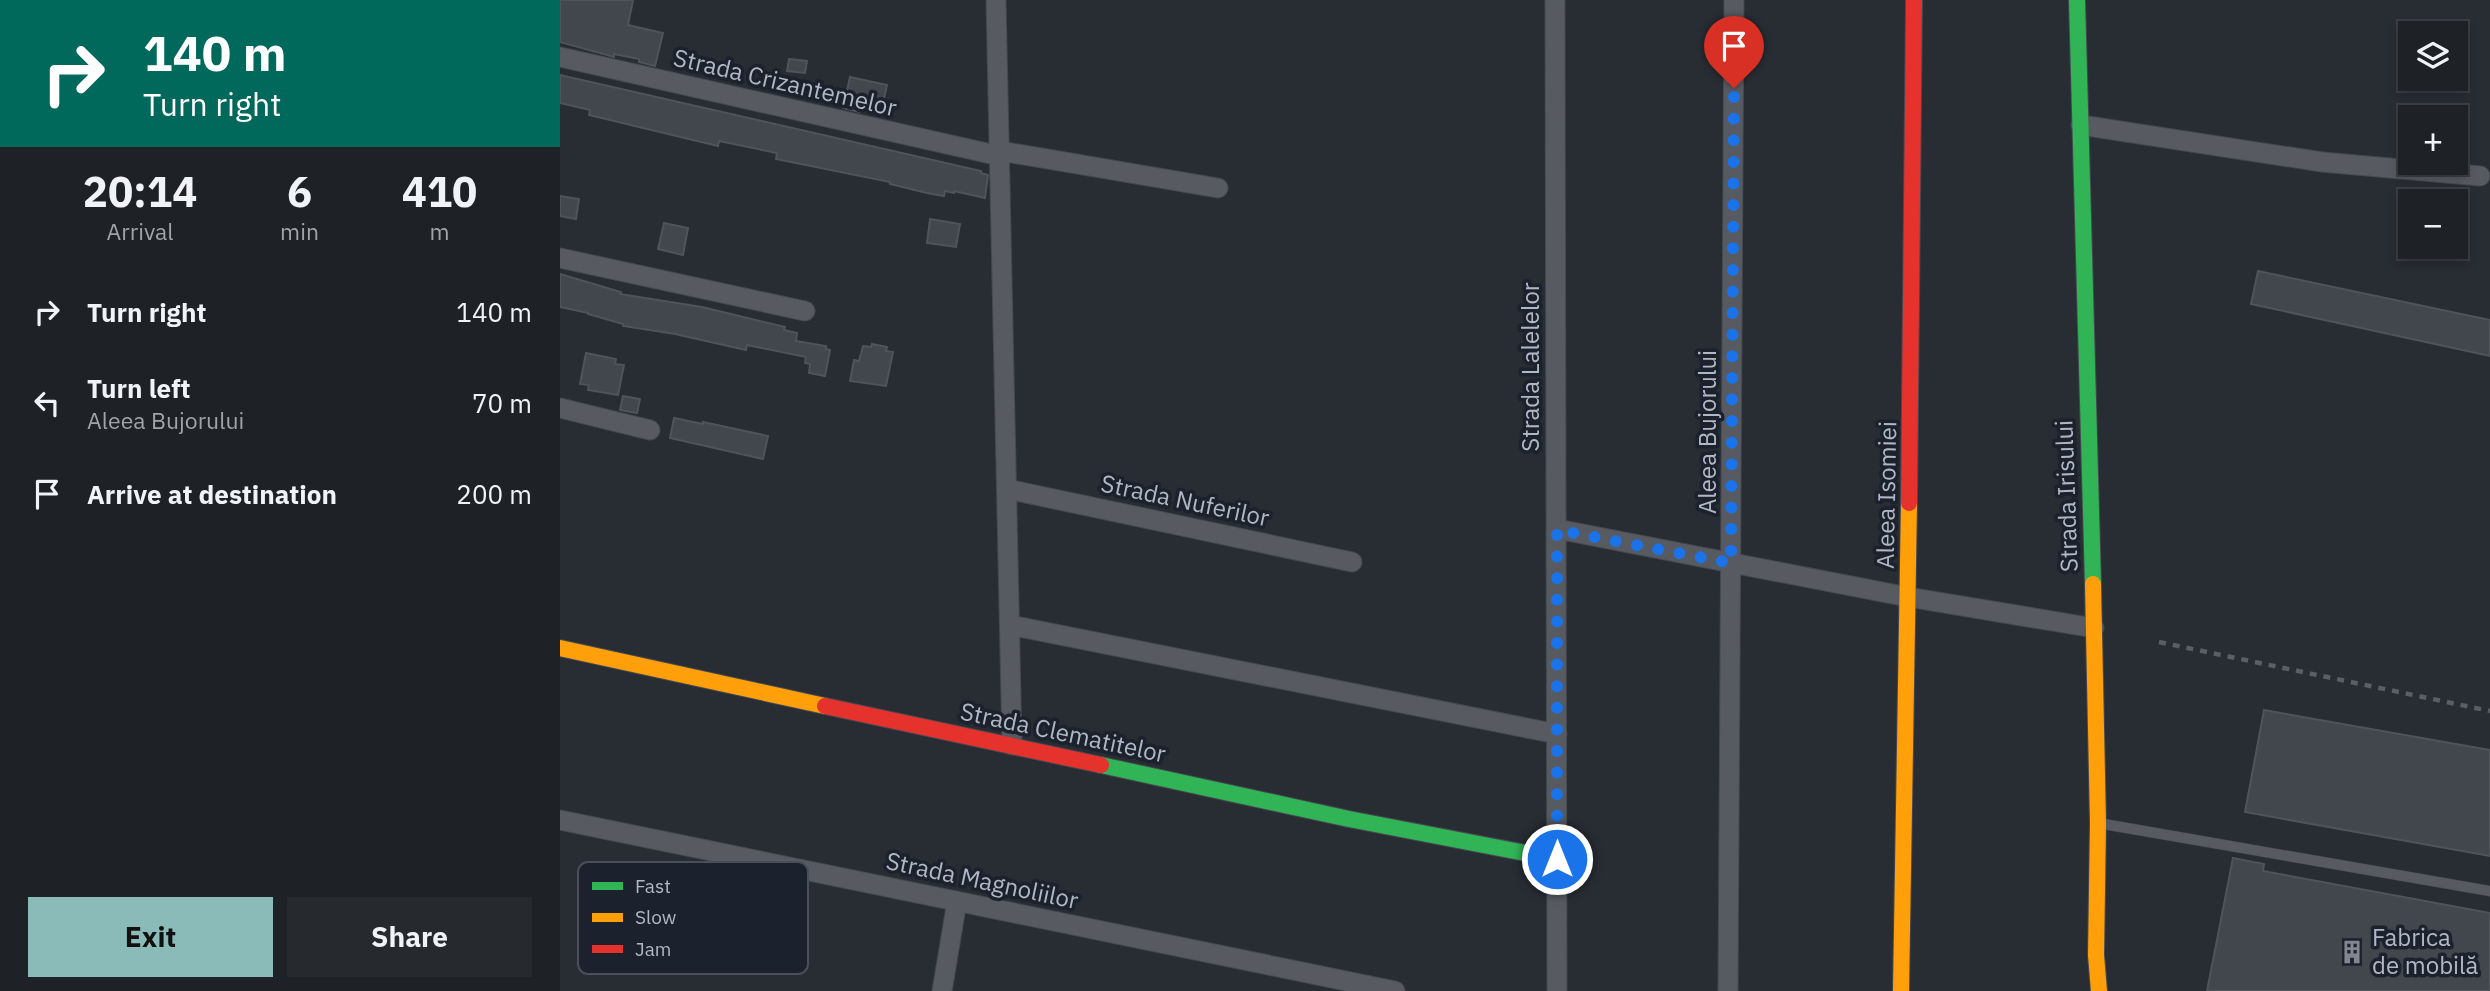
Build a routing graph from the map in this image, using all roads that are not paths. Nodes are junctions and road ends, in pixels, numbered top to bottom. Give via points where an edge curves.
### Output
1 (996, 0) edge
2 (1555, 0) edge
3 (1734, 0) edge
4 (1914, 0) edge
5 (2077, 0) edge
6 (560, 57) edge
7 (2081, 125) junction
8 (1000, 153) junction
9 (2480, 176) dead end
10 (1217, 188) dead end
11 (560, 258) edge
12 (805, 311) dead end
13 (560, 408) edge
14 (650, 429) dead end
15 (1007, 489) junction
16 (1557, 530) junction
17 (1352, 562) dead end
18 (1731, 563) junction
19 (1909, 597) junction
20 (1010, 625) junction
21 (2094, 628) junction
22 (560, 648) edge
23 (1557, 734) junction
24 (1012, 745) junction
25 (560, 820) edge
26 (2098, 823) junction
27 (1557, 859) junction
28 (766, 862) edge
29 (808, 871) edge
30 (2490, 891) edge
31 (957, 901) junction
32 (942, 991) edge
33 (1395, 991) edge
34 (1557, 991) edge
35 (1728, 991) edge
36 (1900, 991) edge
37 (2099, 991) edge

1 - 8 street
2 - 16 street, Strada Lalelelor
3 - 18 street, Aleea Bujorului
4 - 19 street, Aleea Isomiei
5 - 7 street, Strada Irisului
6 - 8 street, Strada Crizantemelor
7 - 9 street via 2322,162
7 - 21 street, Strada Irisului
8 - 10 street
8 - 15 street
11 - 12 street
13 - 14 street
15 - 17 street, Strada Nuferilor
15 - 20 street
16 - 18 street
16 - 23 street, Strada Lalelelor
18 - 19 street
18 - 35 street, Aleea Bujorului
19 - 21 street
19 - 36 street, Aleea Isomiei
20 - 23 street
20 - 24 street
21 - 26 street, Strada Irisului
22 - 24 street, Strada Clematitelor
23 - 27 street, Strada Lalelelor
24 - 27 street, Strada Clematitelor
25 - 28 street, Strada Magnoliilor
26 - 30 lane
26 - 37 street, Strada Irisului
27 - 34 street, Strada Lalelelor
29 - 31 street, Strada Magnoliilor
31 - 32 street
31 - 33 street, Strada Magnoliilor

